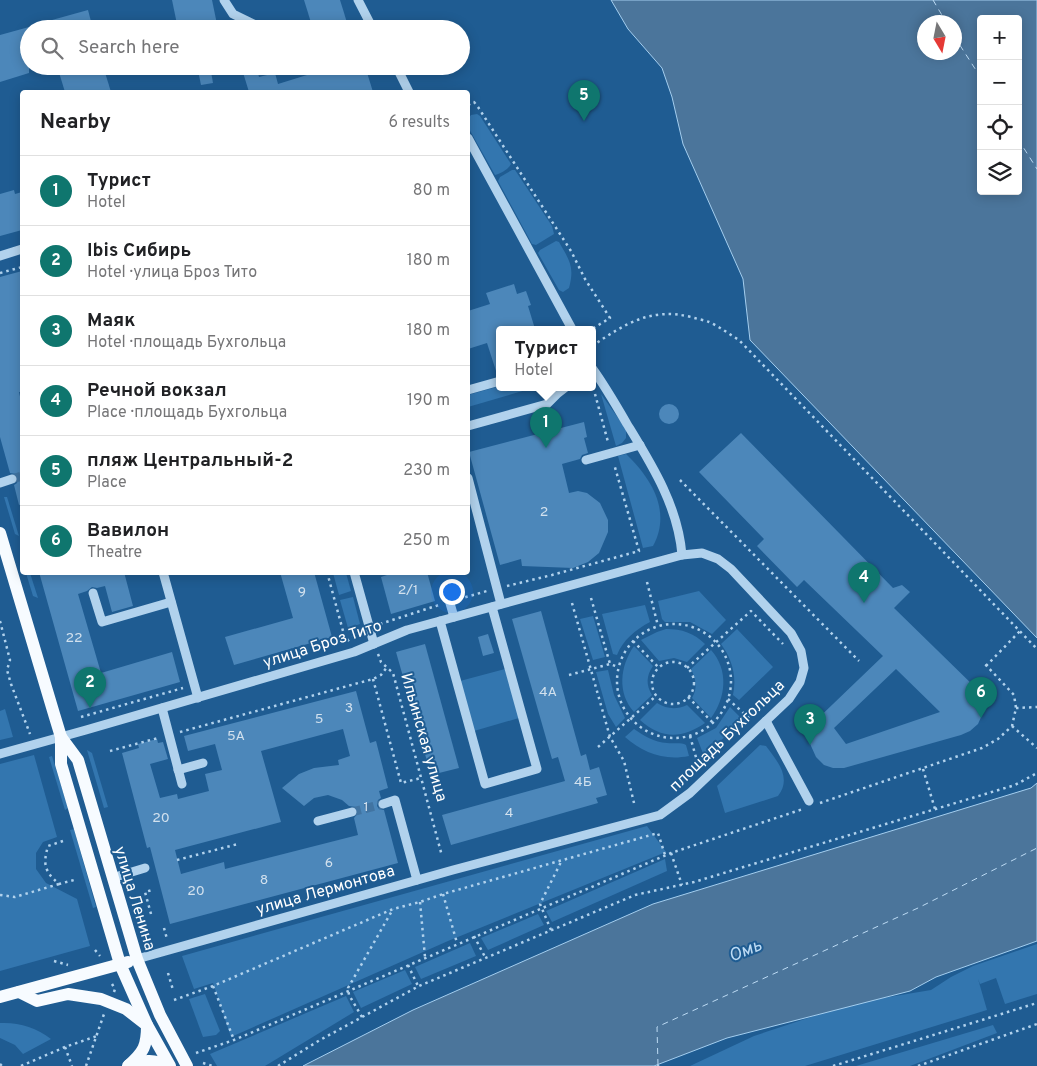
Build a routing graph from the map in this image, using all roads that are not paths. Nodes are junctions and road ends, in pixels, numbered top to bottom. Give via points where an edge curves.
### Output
1 (224, 0) edge
2 (358, 0) edge
3 (245, 20) edge
4 (368, 20) edge
5 (401, 75) edge
6 (409, 90) edge
7 (470, 142) edge
8 (20, 250) edge
9 (0, 256) edge
10 (570, 326) edge
11 (596, 378) edge
12 (496, 382) edge
13 (470, 389) edge
14 (560, 391) edge
15 (470, 425) edge
16 (640, 444) junction
17 (586, 460) dead end
18 (12, 479) tunnel mouth
19 (0, 483) edge
20 (470, 487) edge
21 (0, 533) edge
22 (682, 555) junction
23 (164, 575) edge
24 (355, 575) edge
25 (93, 593) dead end
26 (447, 593) dead end
27 (171, 602) junction
28 (496, 606) junction
29 (454, 617) junction
30 (440, 621) junction
31 (374, 644) junction
32 (198, 698) junction
33 (162, 708) junction
34 (766, 721) junction
35 (61, 737) junction
36 (0, 754) edge
37 (203, 763) dead end
38 (178, 770) junction
39 (182, 784) dead end
40 (383, 804) tunnel mouth
41 (811, 805) road end
42 (352, 812) tunnel mouth
43 (660, 815) joint
44 (318, 821) dead end
45 (145, 868) dead end
46 (112, 878) junction
47 (417, 880) junction
48 (137, 959) junction
49 (120, 964) junction
50 (19, 992) junction
51 (0, 997) edge
52 (147, 1025) junction
53 (129, 1066) edge
54 (168, 1066) edge
55 (187, 1066) edge

1 - 3 street via 233,14
2 - 4 street
5 - 6 street
7 - 10 street
8 - 9 street
11 - 16 street
12 - 13 street
14 - 15 street via 547,404
16 - 17 street
16 - 22 street via 667,493 676,517
18 - 19 street
20 - 28 street
21 - 35 main road, улица Ленина
22 - 28 street, улица Броз Тито
22 - 34 street, площадь Бухгольца via 702,553 731,569 791,633 801,651 804,668 800,682 789,699
23 - 27 street
24 - 31 street
25 - 27 street via 102,622
26 - 29 street
27 - 32 street
28 - 29 street, улица Броз Тито
28 - 30 street via 538,769 485,784
29 - 30 street, улица Броз Тито
30 - 31 street, улица Броз Тито
31 - 32 street, улица Броз Тито
32 - 33 street, улица Броз Тито
33 - 35 street, улица Броз Тито
33 - 38 street
34 - 41 street
34 - 43 street, площадь Бухгольца via 690,793
35 - 36 street, улица Броз Тито
35 - 46 main road, улица Ленина via 78,760
35 - 49 main road, улица Ленина via 61,764
37 - 38 street
38 - 39 street
40 - 47 street via 395,800
42 - 44 street
43 - 47 street, улица Лермонтова
45 - 46 street
46 - 48 main road, улица Ленина
47 - 48 street, улица Лермонтова
48 - 49 main road, улица Лермонтова
48 - 55 main road, улица Ленина via 160,1015
49 - 50 main road, улица Лермонтова
49 - 52 main road, улица Ленина
50 - 51 main road, улица Лермонтова
50 - 52 main road via 37,1001 68,994 101,998 126,1009
52 - 53 main road via 144,1050
52 - 54 main road, улица Ленина
53 - 54 main road via 147,1061

